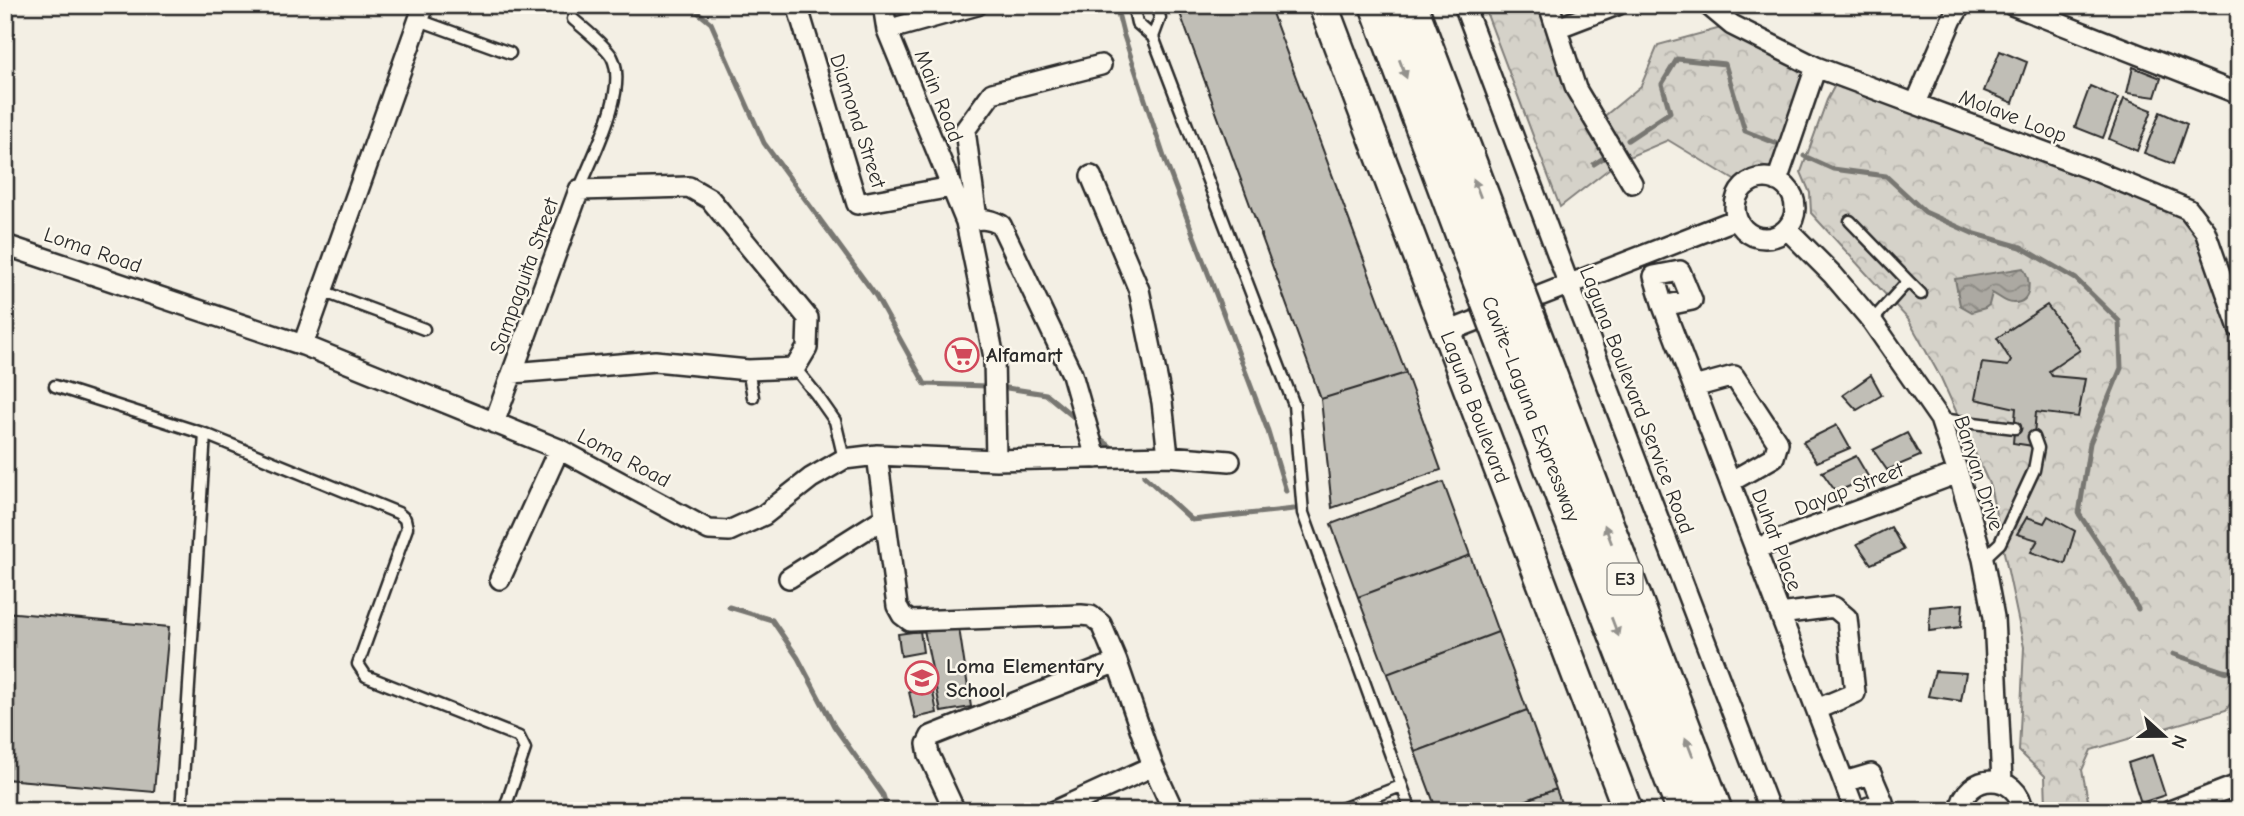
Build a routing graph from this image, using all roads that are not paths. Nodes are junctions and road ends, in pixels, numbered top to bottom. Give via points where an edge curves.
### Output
1 (797, 5) edge
2 (883, 5) edge
3 (977, 5) edge
4 (1133, 5) edge
5 (1156, 5) edge
6 (1323, 5) edge
7 (1379, 5) edge
8 (1408, 5) edge
9 (1464, 5) edge
10 (1549, 5) edge
11 (1617, 5) edge
12 (1708, 5) edge
13 (1961, 5) edge
14 (2012, 5) edge
15 (421, 13) edge
16 (573, 19) dead end
17 (1557, 28) junction
18 (887, 30) junction
19 (1153, 37) junction
20 (510, 53) dead end
21 (1101, 65) dead end
22 (1816, 68) junction
23 (2239, 94) edge
24 (1916, 103) junction
25 (1091, 176) dead end
26 (1777, 181) junction
27 (1632, 183) dead end
28 (579, 190) junction
29 (955, 195) junction
30 (1737, 219) junction
31 (971, 220) junction
32 (1850, 221) dead end
33 (1787, 229) junction
34 (5, 245) edge
35 (1488, 257) junction
36 (1908, 281) junction
37 (1569, 285) junction
38 (322, 291) junction
39 (1921, 294) dead end
40 (1663, 306) dead end
41 (1872, 321) junction
42 (2239, 328) edge
43 (424, 329) dead end
44 (1447, 332) junction
45 (303, 345) junction
46 (1524, 352) junction
47 (795, 368) junction
48 (748, 370) junction
49 (513, 373) junction
50 (55, 386) dead end
51 (1694, 387) junction
52 (753, 397) dead end
53 (1940, 419) junction
54 (494, 423) junction
55 (2015, 428) dead end
56 (205, 434) junction
57 (2034, 437) dead end
58 (559, 449) junction
59 (877, 455) junction
60 (1168, 456) junction
61 (1096, 458) junction
62 (844, 459) junction
63 (996, 460) junction
64 (1230, 461) dead end
65 (1958, 473) junction
66 (1730, 482) junction
67 (884, 517) junction
68 (1755, 549) junction
69 (1983, 559) junction
70 (789, 578) dead end
71 (500, 579) dead end
72 (1780, 614) junction
73 (1116, 662) junction
74 (1817, 709) junction
75 (1153, 766) junction
76 (1844, 782) junction
77 (2002, 782) junction
78 (1401, 786) junction
79 (2239, 797) edge
80 (1170, 803) dead end
81 (181, 811) edge
82 (504, 811) edge
83 (955, 811) edge
84 (1055, 811) edge
85 (1336, 811) edge
86 (1411, 811) edge
87 (1628, 811) edge
88 (1686, 811) edge
89 (1713, 811) edge
90 (1770, 811) edge
91 (1857, 811) edge
92 (1960, 811) edge
93 (2023, 811) edge
94 (2170, 811) edge

1 - 29 street, Diamond Street via 858,204
2 - 18 street, Main Road
3 - 18 street
4 - 19 lane via 1137,23
5 - 19 lane via 1160,18
6 - 44 main road, Laguna Boulevard
7 -> 35 highway, Cavite–Laguna Expressway / E3
35 -> 8 highway, Cavite–Laguna Expressway / E3
9 - 37 street, Laguna Boulevard Service Road
10 - 17 street
11 - 17 street
12 - 22 street, Molave Loop via 1732,25
13 - 24 street
14 - 23 street
15 - 20 lane
15 - 38 street
16 - 28 lane via 611,56 617,77 614,102
17 - 27 street via 1576,89
18 - 29 street, Main Road
19 - 78 lane via 1293,405 1303,513
21 - 31 street via 992,93 965,130
22 - 24 street, Molave Loop
22 - 26 street
24 - 42 street, Molave Loop via 2188,209 2205,231
25 - 60 street via 1139,290
26 - 30 street via 1760,179 1744,186 1736,202
26 - 33 street via 1794,202
28 - 47 street, Sampaguita Street via 689,187 710,198 808,318 807,348
28 - 49 street, Sampaguita Street
29 - 31 street, Main Road
30 - 33 street via 1742,228 1759,238
30 - 37 street
31 - 61 street via 990,219 1000,225 1072,374
31 - 63 street via 994,357
32 - 36 lane
33 - 41 street, Banyan Drive
34 - 45 street, Loma Road
35 - 46 highway, Cavite–Laguna Expressway / E3, bridge
36 - 39 lane
36 - 41 lane
37 - 44 street
37 - 90 street, Laguna Boulevard Service Road
38 - 43 lane
38 - 45 street
40 - 51 street, Duhat Place
41 - 53 street, Banyan Drive
44 - 87 main road, Laguna Boulevard
45 - 54 street, Loma Road
46 -> 88 highway, Cavite–Laguna Expressway / E3
89 -> 46 highway, Cavite–Laguna Expressway / E3
47 - 48 street, Sampaguita Street
47 - 62 lane via 835,421
48 - 49 street, Sampaguita Street via 655,361
48 - 52 lane
49 - 54 street, Sampaguita Street
50 - 56 lane
51 - 66 street, Duhat Place
51 - 66 street, Duhat Place via 1734,376 1778,443 1774,457
53 - 55 lane
53 - 65 street, Banyan Drive
54 - 58 street, Loma Road
56 - 81 lane
56 - 82 lane via 405,519 407,528 358,664 366,676 519,737 525,749
57 - 69 lane via 2038,448 2034,470 2000,543
58 - 62 street, Loma Road via 709,530 729,531 764,516 811,478
58 - 71 street
59 - 62 street, Loma Road
59 - 63 street, Loma Road
59 - 67 street
60 - 61 street, Loma Road
60 - 64 street, Loma Road
61 - 63 street, Loma Road
65 - 68 street, Dayap Street
65 - 69 street, Banyan Drive
66 - 68 street, Duhat Place
67 - 70 street
67 - 73 street via 897,606 910,621 1081,615 1101,624
68 - 72 street, Duhat Place
69 - 77 street, Banyan Drive via 1994,617
72 - 74 street, Duhat Place
72 - 74 street, Duhat Place via 1834,607 1847,618 1855,693
73 - 75 street
73 - 83 street via 931,736 926,744 929,755
74 - 76 street, Duhat Place
75 - 80 street
75 - 84 street
76 - 91 street, Duhat Place
76 - 91 street, Duhat Place via 1871,774 1883,802
77 - 92 street via 1992,780 1973,787 1965,794
77 - 93 street via 2015,791
78 - 85 lane
78 - 86 lane
79 - 94 street via 2235,786

